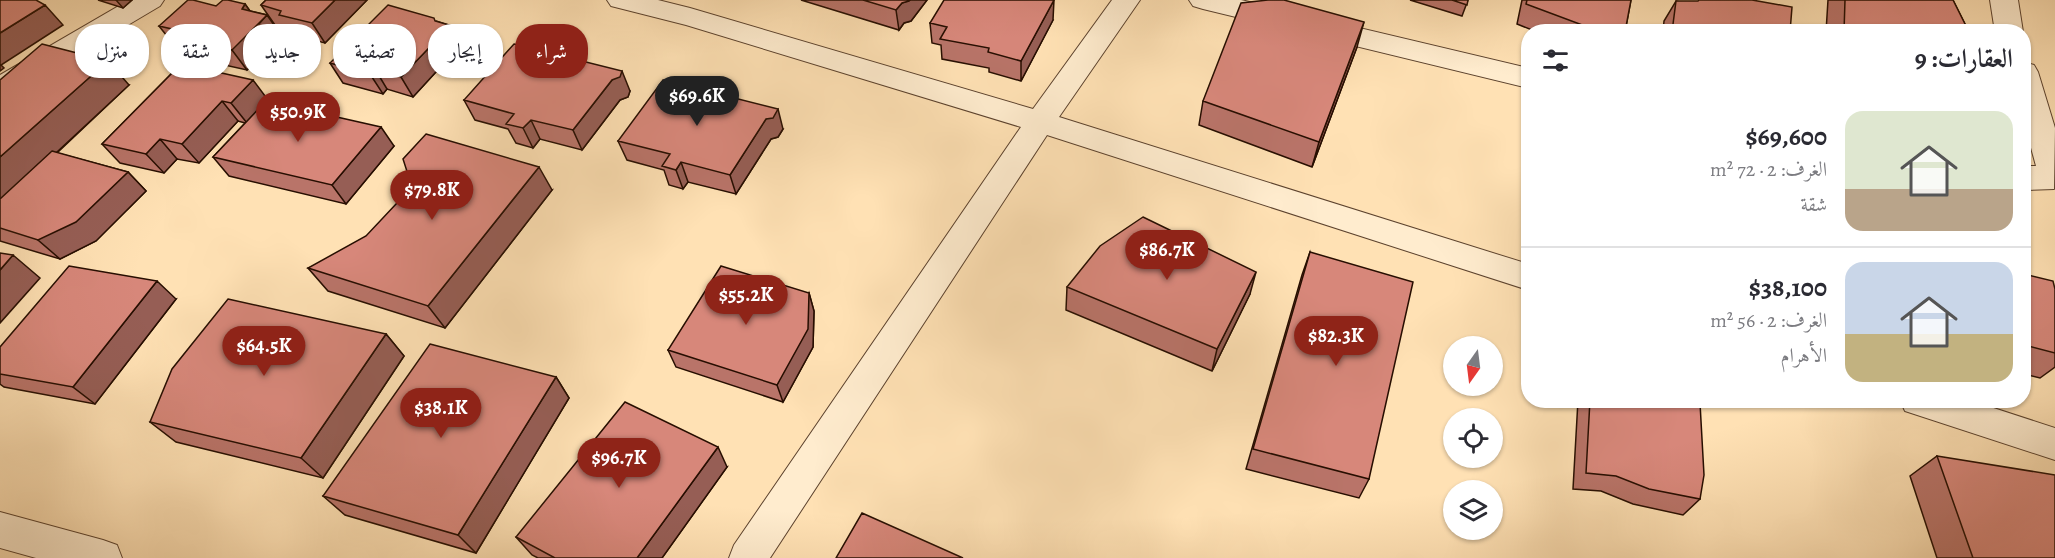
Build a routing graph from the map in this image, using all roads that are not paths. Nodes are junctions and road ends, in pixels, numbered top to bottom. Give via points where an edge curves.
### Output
1 (150, 0) edge
2 (621, 0) edge
3 (1126, 0) edge
4 (1203, 0) edge
5 (2004, 0) edge
6 (2008, 24) edge
7 (1521, 76) edge
8 (0, 88) edge
9 (2031, 96) edge
10 (1040, 122) junction
11 (2031, 178) edge
12 (2055, 178) edge
13 (1521, 275) edge
14 (1943, 408) edge
15 (2055, 444) edge
16 (0, 530) edge
17 (103, 558) edge
18 (748, 558) edge

1 - 8 street
2 - 10 street
3 - 10 street
4 - 7 street
5 - 6 street
9 - 12 street
10 - 13 street
10 - 18 street
11 - 12 street
14 - 15 street
16 - 17 street

